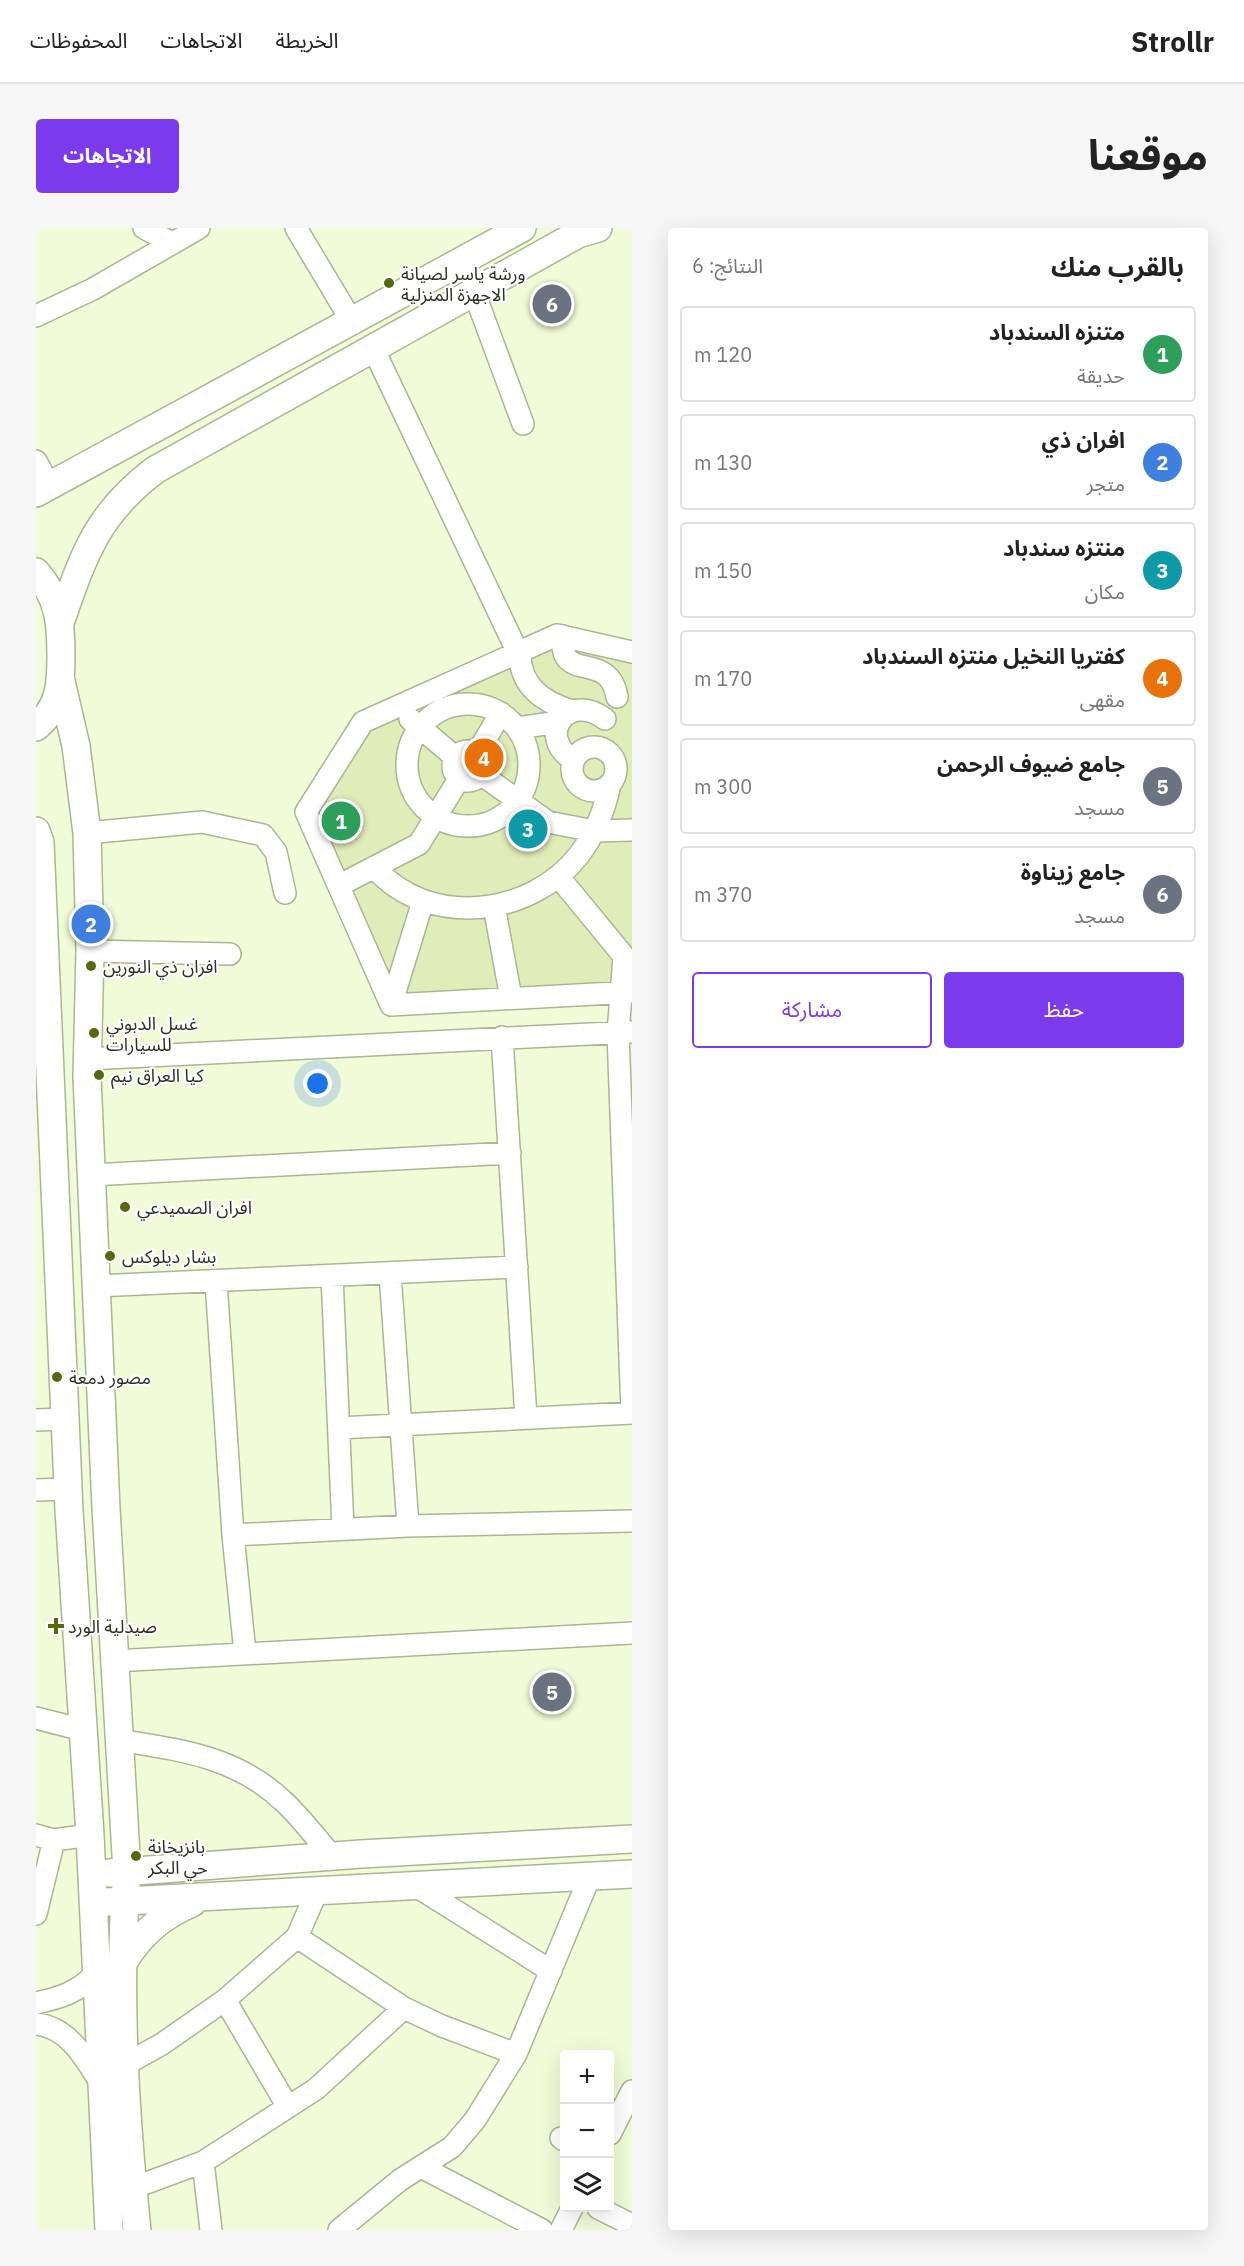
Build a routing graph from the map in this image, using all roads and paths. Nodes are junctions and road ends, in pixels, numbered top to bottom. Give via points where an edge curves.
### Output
1 (144, 228) edge
2 (199, 228) edge
3 (296, 228) edge
4 (522, 228) edge
5 (598, 228) edge
6 (172, 243) junction
7 (474, 292) junction
8 (36, 316) edge
9 (351, 320) junction
10 (373, 348) junction
11 (522, 424) dead end
12 (36, 461) edge
13 (43, 489) edge
14 (36, 572) edge
15 (61, 620) junction
16 (563, 636) junction
17 (632, 652) edge
18 (519, 653) junction
19 (61, 681) junction
20 (624, 692) edge
21 (396, 707) junction
22 (501, 713) junction
23 (566, 716) junction
24 (605, 719) junction
25 (36, 727) edge
26 (420, 727) junction
27 (517, 728) junction
28 (477, 753) junction
29 (618, 755) edge
30 (456, 757) junction
31 (573, 760) junction
32 (482, 774) junction
33 (459, 779) junction
34 (610, 784) junction
35 (518, 801) junction
36 (434, 817) junction
37 (632, 830) edge
38 (36, 831) edge
39 (594, 831) junction
40 (87, 833) junction
41 (374, 867) junction
42 (558, 876) junction
43 (340, 885) junction
44 (285, 893) dead end
45 (423, 901) junction
46 (494, 906) junction
47 (90, 951) junction
48 (230, 954) dead end
49 (628, 961) edge
50 (627, 992) edge
51 (511, 998) junction
52 (391, 1005) junction
53 (625, 1032) edge
54 (502, 1036) junction
55 (87, 1059) junction
56 (43, 1064) edge
57 (627, 1146) edge
58 (510, 1153) junction
59 (91, 1174) junction
60 (517, 1267) junction
61 (390, 1273) junction
62 (332, 1276) junction
63 (216, 1281) junction
64 (96, 1286) junction
65 (526, 1418) junction
66 (65, 1419) junction
67 (36, 1420) edge
68 (401, 1424) junction
69 (339, 1428) junction
70 (68, 1489) junction
71 (36, 1490) edge
72 (106, 1508) junction
73 (632, 1521) edge
74 (408, 1526) junction
75 (343, 1530) junction
76 (234, 1535) junction
77 (632, 1633) edge
78 (245, 1653) junction
79 (114, 1661) junction
80 (36, 1718) edge
81 (83, 1730) junction
82 (119, 1740) junction
83 (123, 1804) junction
84 (90, 1835) junction
85 (45, 1837) edge
86 (632, 1839) edge
87 (332, 1856) junction
88 (265, 1861) junction
89 (187, 1866) junction
90 (127, 1872) junction
91 (91, 1874) junction
92 (632, 1874) edge
93 (590, 1876) junction
94 (416, 1886) junction
95 (317, 1891) junction
96 (266, 1894) junction
97 (205, 1897) junction
98 (93, 1903) junction
99 (124, 1903) junction
100 (36, 1914) edge
101 (297, 1937) junction
102 (124, 1961) junction
103 (551, 1971) junction
104 (96, 1973) junction
105 (225, 2000) junction
106 (36, 2003) edge
107 (404, 2008) junction
108 (36, 2024) edge
109 (516, 2054) junction
110 (126, 2064) junction
111 (100, 2082) junction
112 (632, 2091) edge
113 (288, 2107) junction
114 (614, 2124) edge
115 (203, 2162) junction
116 (421, 2167) junction
117 (133, 2188) junction
118 (570, 2212) edge
119 (606, 2212) edge
120 (632, 2225) edge
121 (109, 2230) edge
122 (137, 2230) edge
123 (211, 2230) edge
124 (339, 2230) edge
125 (542, 2230) edge
126 (561, 2230) edge

1 - 6 street
2 - 6 street
3 - 9 street
4 - 9 main road
5 - 7 main road via 578,234
6 - 8 street via 93,289
7 - 10 main road
7 - 11 street
9 - 13 main road
10 - 15 main road via 155,470 136,485 90,542
10 - 18 street
12 - 13 street
14 - 15 main road via 55,601
15 - 19 main road
16 - 17 street
16 - 18 street via 557,635
16 - 20 street via 564,655 570,662 605,672
18 - 21 street
18 - 23 street via 531,688
19 - 25 main road via 54,707
19 - 40 main road via 76,746
20 - 24 street
21 - 26 street
21 - 43 street via 363,722 306,812
22 - 26 street via 480,705 458,705 436,712
22 - 27 street
22 - 28 street
23 - 24 street via 592,710
23 - 27 street
23 - 31 street via 556,736 558,745
24 - 29 street
26 - 30 street
26 - 36 street via 407,759 408,781 418,802
27 - 35 street via 527,748 529,770
28 - 30 street via 465,751
28 - 32 street via 484,763
29 - 31 street via 590,747
29 - 34 street via 616,774
30 - 33 street via 453,769
31 - 34 street via 573,776 584,789 595,791
32 - 33 street via 471,782
32 - 35 street
33 - 36 street
34 - 39 street
35 - 36 street via 501,817 479,826 456,826
35 - 39 street via 548,822
36 - 41 street via 419,843
37 - 39 street
38 - 56 main road via 40,842
39 - 42 street via 579,855
40 - 44 street via 202,822 263,835 276,852
40 - 47 main road
41 - 43 street
41 - 45 street via 388,881
42 - 46 street via 516,900
42 - 49 street
43 - 52 street
45 - 46 street via 457,908
45 - 52 street
46 - 51 street
47 - 48 street
47 - 55 main road
49 - 50 street
50 - 51 street
50 - 53 street
51 - 52 street
53 - 54 street
53 - 57 street
54 - 55 street
54 - 58 street
55 - 59 main road
56 - 66 main road
57 - 65 street via 632,1413
58 - 59 street
58 - 60 street
59 - 64 main road
60 - 61 street
60 - 65 street
61 - 62 street
61 - 68 street
62 - 63 street
62 - 69 street
63 - 64 street
63 - 76 street
64 - 72 main road
65 - 68 street
66 - 67 street
66 - 70 main road
68 - 69 street
68 - 74 street
69 - 75 street
70 - 71 street
70 - 72 main road via 89,1496
70 - 81 main road
72 - 79 main road
73 - 74 street
74 - 75 street
75 - 76 street
76 - 78 street
77 - 78 street
78 - 79 street
79 - 82 main road
80 - 81 street
81 - 84 main road
82 - 83 main road
82 - 87 street via 205,1755 245,1773 282,1800
83 - 89 main road via 131,1838 146,1858
83 - 90 main road
84 - 85 street
84 - 91 main road
85 - 100 street
86 - 87 main road
87 - 88 main road
88 - 89 main road
88 - 96 main road
89 - 90 main road
90 - 91 main road
90 - 99 main road
91 - 98 main road
92 - 93 main road
93 - 94 main road
93 - 103 street
94 - 95 main road
94 - 103 street
95 - 96 main road
95 - 101 street
96 - 97 main road
97 - 99 main road
97 - 102 main road via 149,1928
98 - 99 main road
98 - 104 main road
99 - 102 main road
101 - 105 street
101 - 107 street
102 - 110 main road
103 - 109 street
104 - 106 street via 64,1997
104 - 111 main road
105 - 110 street
105 - 113 street
107 - 109 street
107 - 113 street via 316,2089
108 - 111 street via 59,2031 81,2052
109 - 116 street via 475,2120 452,2147
110 - 117 main road
111 - 121 main road
112 - 114 street
113 - 115 street
115 - 117 street
115 - 123 street
116 - 124 street
116 - 125 street
117 - 122 main road
118 - 126 street
119 - 120 street

